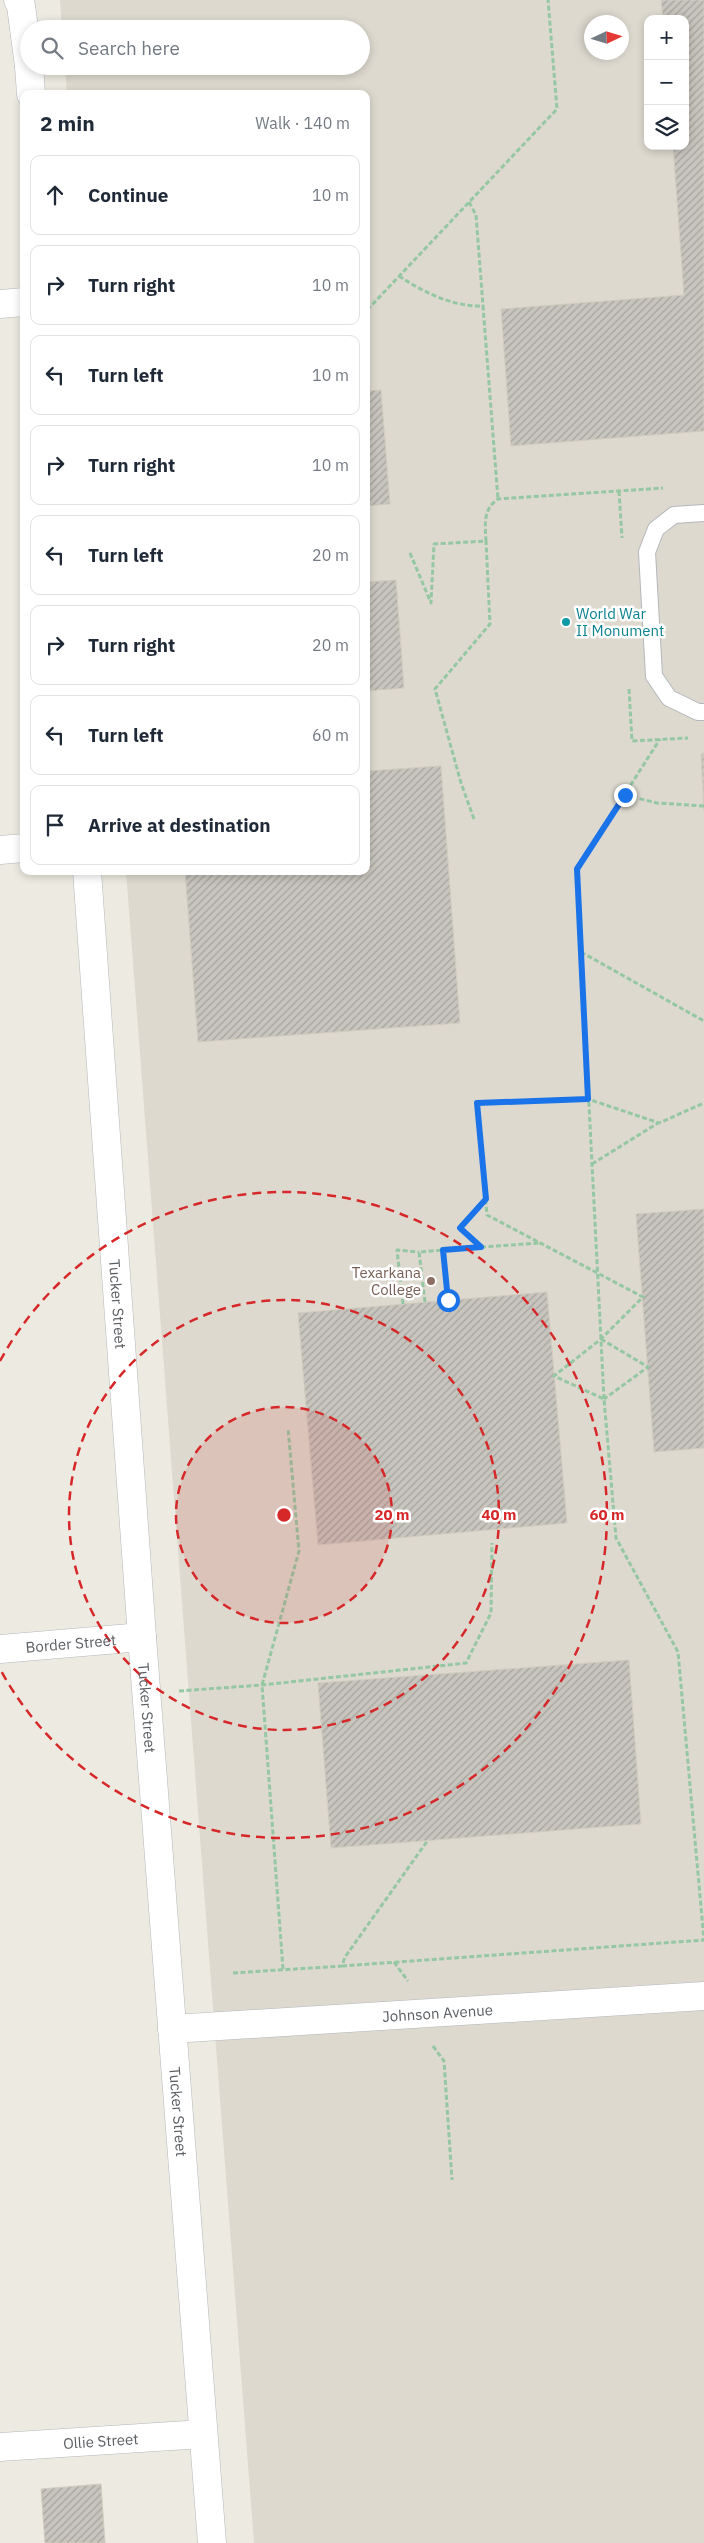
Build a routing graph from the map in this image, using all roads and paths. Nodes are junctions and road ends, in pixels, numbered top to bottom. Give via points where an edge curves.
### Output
1 (18, 0) edge
2 (548, 0) edge
3 (23, 20) edge
4 (30, 75) edge
5 (31, 90) edge
6 (469, 202) junction
7 (399, 276) junction
8 (20, 302) edge
9 (0, 304) edge
10 (482, 306) junction
11 (370, 307) edge
12 (666, 488) dead end
13 (498, 499) junction
14 (704, 513) edge
15 (486, 541) junction
16 (410, 553) dead end
17 (704, 712) edge
18 (660, 739) dead end
19 (625, 795) junction
20 (704, 806) edge
21 (474, 819) dead end
22 (20, 848) edge
23 (0, 850) edge
24 (87, 875) edge
25 (581, 952) junction
26 (704, 1022) edge
27 (588, 1099) junction
28 (704, 1103) edge
29 (659, 1123) junction
30 (592, 1164) junction
31 (486, 1199) junction
32 (542, 1243) junction
33 (481, 1247) junction
34 (443, 1250) junction
35 (419, 1252) junction
36 (597, 1272) junction
37 (448, 1300) dead end
38 (425, 1302) dead end
39 (403, 1304) dead end
40 (601, 1339) junction
41 (604, 1399) junction
42 (288, 1428) dead end
43 (492, 1543) dead end
44 (142, 1637) junction
45 (0, 1649) edge
46 (262, 1685) junction
47 (147, 1693) junction
48 (428, 1840) dead end
49 (394, 1962) junction
50 (342, 1966) junction
51 (283, 1969) junction
52 (233, 1973) dead end
53 (410, 1984) dead end
54 (704, 1996) edge
55 (172, 2029) junction
56 (429, 2042) dead end
57 (452, 2180) dead end
58 (203, 2434) junction
59 (0, 2447) edge
60 (212, 2543) edge

1 - 3 street
2 - 6 path via 557,109
4 - 5 street
6 - 7 path
6 - 10 path via 476,215
7 - 10 path via 455,304
7 - 11 path
8 - 9 street
10 - 13 path
12 - 13 path
13 - 15 path via 487,513
14 - 17 lane via 674,514 656,529 647,552 654,676 668,698
15 - 16 path via 434,544 432,603
15 - 21 path via 490,624 435,689
18 - 19 path
19 - 20 path via 657,803
19 - 25 path via 577,869
22 - 23 street
24 - 44 street, Tucker Street
25 - 26 path
25 - 27 path
27 - 29 path
27 - 30 path
27 - 31 path via 477,1103
28 - 29 path
29 - 30 path
30 - 36 path
31 - 32 path via 487,1215
31 - 33 path via 460,1228
32 - 33 path
32 - 36 path
33 - 34 path
34 - 35 path
34 - 37 path
35 - 38 path
35 - 39 path via 397,1250
36 - 40 path
36 - 40 path via 643,1297
40 - 41 path
40 - 41 path via 648,1367
40 - 41 path via 554,1376
41 - 49 path via 616,1538 678,1652 704,1940
42 - 46 path via 299,1551
43 - 46 path via 491,1613 466,1662
44 - 45 street, Border Street
44 - 47 street, Tucker Street
46 - 47 path
46 - 51 path
47 - 55 street, Tucker Street
48 - 50 path via 345,1957
49 - 50 path
49 - 53 path
50 - 51 path
51 - 52 path
54 - 55 street, Johnson Avenue
55 - 58 street, Tucker Street
56 - 57 path via 444,2061
58 - 59 street, Ollie Street
58 - 60 street, Tucker Street

